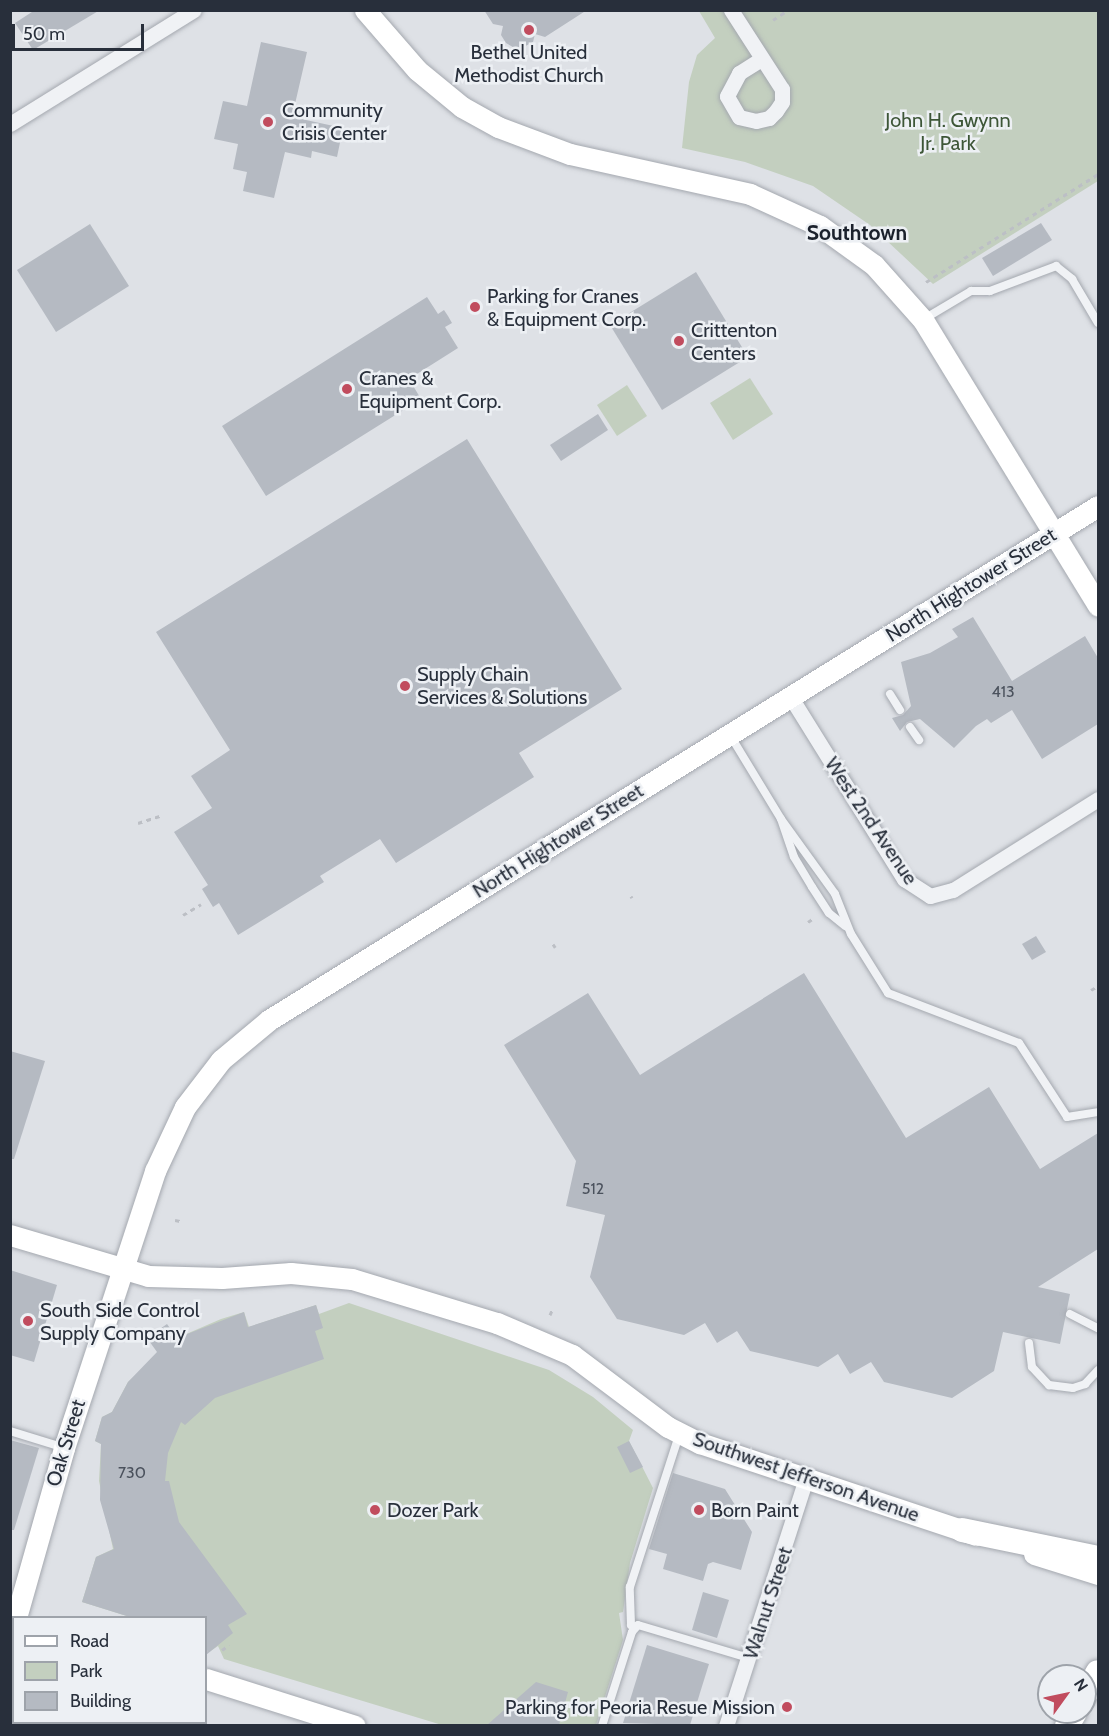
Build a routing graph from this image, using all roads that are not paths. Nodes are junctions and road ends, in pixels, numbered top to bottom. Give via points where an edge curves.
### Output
1 (194, 10) edge
2 (365, 10) edge
3 (731, 10) edge
4 (761, 60) dead end
5 (10, 124) edge
6 (923, 320) junction
7 (1098, 323) edge
8 (1098, 506) edge
9 (1054, 534) junction
10 (1098, 606) edge
11 (890, 694) dead end
12 (790, 696) junction
13 (900, 710) dead end
14 (910, 727) dead end
15 (729, 734) junction
16 (919, 740) dead end
17 (1098, 799) edge
18 (781, 819) junction
19 (851, 934) junction
20 (1098, 1112) edge
21 (10, 1235) edge
22 (120, 1269) junction
23 (1070, 1314) dead end
24 (1098, 1328) edge
25 (1029, 1343) dead end
26 (1098, 1370) edge
27 (10, 1431) edge
28 (679, 1433) junction
29 (64, 1448) junction
30 (806, 1479) junction
31 (962, 1530) junction
32 (1098, 1558) edge
33 (1098, 1574) edge
34 (15, 1616) edge
35 (12, 1624) edge
36 (634, 1628) junction
37 (10, 1640) edge
38 (750, 1658) junction
39 (207, 1679) edge
40 (348, 1724) edge
41 (602, 1725) edge
42 (726, 1725) edge

1 - 5 street
2 - 6 street via 410,64 488,122 565,153 727,187 802,216 874,266
3 - 4 street
6 - 7 lane via 972,291 990,291 1056,266 1072,279
6 - 9 street
8 - 9 street, North Hightower Street
9 - 10 street
9 - 12 street, North Hightower Street
11 - 13 lane
12 - 15 street, North Hightower Street
12 - 17 street, West 2nd Avenue via 904,879 930,896 953,890
14 - 16 lane
15 - 18 lane
15 - 22 street, North Hightower Street via 246,1037 209,1073 180,1115
18 - 19 lane via 835,894
18 - 19 lane via 794,857 812,887 829,913
19 - 20 lane via 888,993 1020,1043 1067,1117
21 - 22 street, Southwest Jefferson Avenue
22 - 28 street, Southwest Jefferson Avenue via 148,1276 189,1278 313,1274 394,1291 550,1344 593,1368
22 - 29 street, Oak Street
23 - 24 lane
25 - 26 lane via 1032,1367 1049,1385 1073,1388
27 - 29 lane
28 - 30 street, Southwest Jefferson Avenue via 732,1456
28 - 36 lane via 632,1576
29 - 34 street, Oak Street
30 - 31 street, Southwest Jefferson Avenue
30 - 38 street, Walnut Street
31 - 32 main road
31 - 33 street, Southwest Jefferson Avenue
35 - 37 street
36 - 38 lane via 638,1625
36 - 41 lane
38 - 42 street, Walnut Street
39 - 40 street

